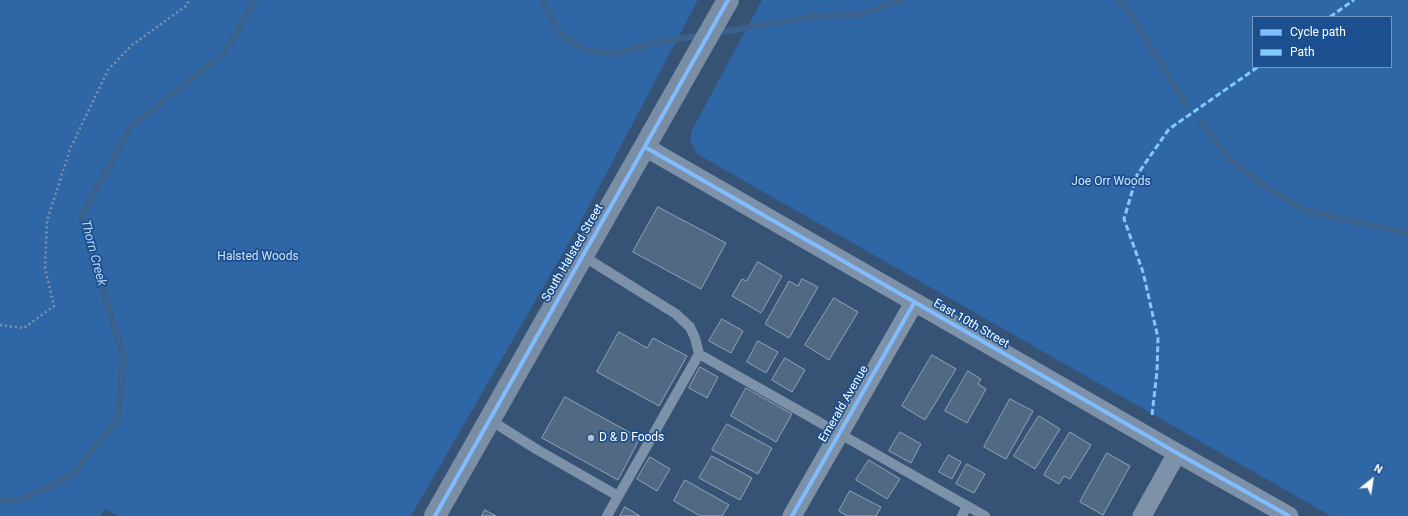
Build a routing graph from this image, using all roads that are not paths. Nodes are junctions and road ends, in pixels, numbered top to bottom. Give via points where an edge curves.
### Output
1 (728, 0) edge
2 (645, 147) junction
3 (583, 256) junction
4 (914, 303) junction
5 (699, 354) junction
6 (490, 420) junction
7 (839, 434) junction
8 (1177, 453) junction
9 (618, 496) junction
10 (967, 506) junction
11 (435, 516) edge
12 (607, 516) edge
13 (792, 516) edge
14 (962, 516) edge
15 (984, 516) edge
16 (1142, 516) edge
17 (1289, 516) edge

1 - 2 street, South Halsted Street
2 - 3 street, South Halsted Street
2 - 4 street, East 10th Street
3 - 5 lane via 676,314 690,327
3 - 6 street, South Halsted Street
4 - 7 street, Emerald Avenue
4 - 8 street, East 10th Street
5 - 7 lane
5 - 9 lane
6 - 9 lane
6 - 11 street, South Halsted Street
7 - 10 lane
7 - 13 street, Emerald Avenue
8 - 16 street
8 - 17 street, East 10th Street
9 - 12 lane
10 - 14 lane
10 - 15 lane

